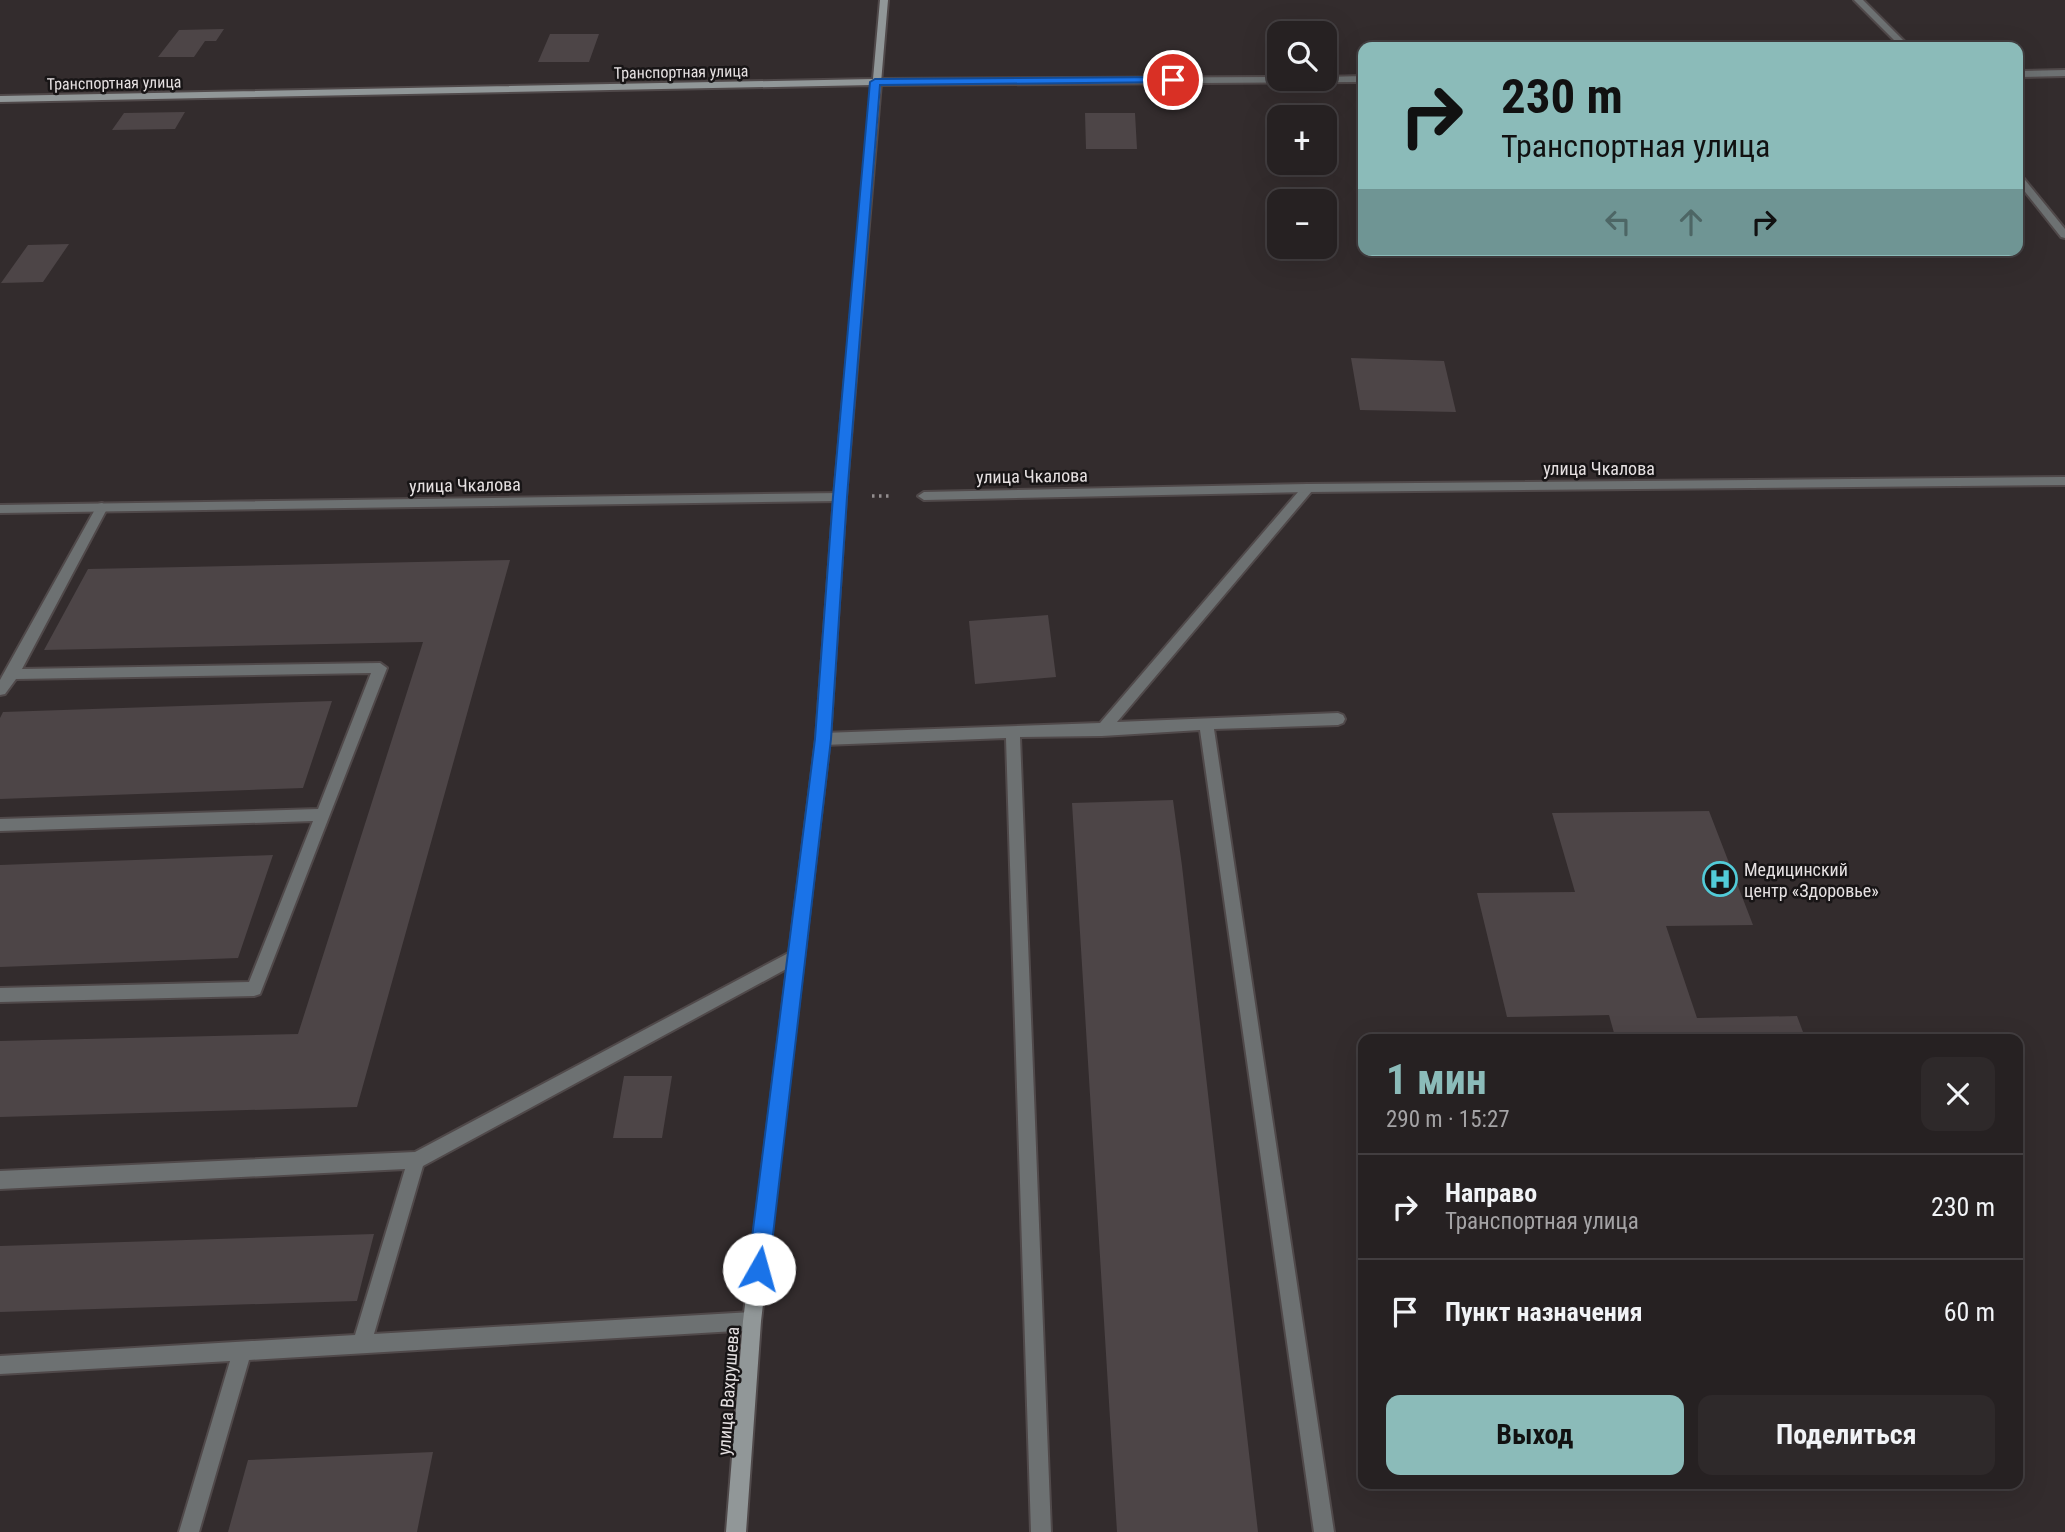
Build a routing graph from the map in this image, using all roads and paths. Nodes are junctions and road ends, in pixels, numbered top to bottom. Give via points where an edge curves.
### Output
1 (884, 0) edge
2 (1858, 0) edge
3 (1901, 42) edge
4 (2065, 73) edge
5 (2023, 74) edge
6 (1358, 79) edge
7 (875, 82) junction
8 (0, 99) edge
9 (2023, 183) edge
10 (2065, 235) edge
11 (2065, 481) edge
12 (1308, 488) junction
13 (924, 496) joint
14 (840, 497) junction
15 (102, 508) junction
16 (0, 509) edge
17 (12, 674) junction
18 (0, 690) edge
19 (1338, 719) dead end
20 (1206, 725) junction
21 (1102, 730) junction
22 (1013, 733) junction
23 (823, 739) junction
24 (322, 816) junction
25 (0, 825) edge
26 (796, 956) junction
27 (0, 995) edge
28 (416, 1160) junction
29 (0, 1180) edge
30 (752, 1321) junction
31 (362, 1344) junction
32 (242, 1351) junction
33 (0, 1365) edge
34 (189, 1532) edge
35 (736, 1532) edge
36 (1041, 1532) edge
37 (1324, 1532) edge

1 - 7 main road, улица Вахрушева
2 - 3 street
4 - 5 street
6 - 7 street, Транспортная улица
7 - 8 main road, Транспортная улица
7 - 14 main road, улица Вахрушева
9 - 10 street
11 - 12 street, улица Чкалова
12 - 13 street, улица Чкалова
12 - 21 street
13 - 14 path
14 - 15 street, улица Чкалова
14 - 23 main road, улица Вахрушева
15 - 16 street, улица Чкалова
15 - 17 street
17 - 18 street
17 - 24 street via 380,668
19 - 20 street
20 - 21 street
20 - 37 street
21 - 22 street
22 - 23 street
22 - 36 street
23 - 26 main road, улица Вахрушева
24 - 25 street
24 - 27 street via 254,989
26 - 28 street
26 - 30 main road, улица Вахрушева
28 - 29 street
28 - 31 street
30 - 31 street
30 - 35 main road, улица Вахрушева
31 - 32 street
32 - 33 street
32 - 34 street

